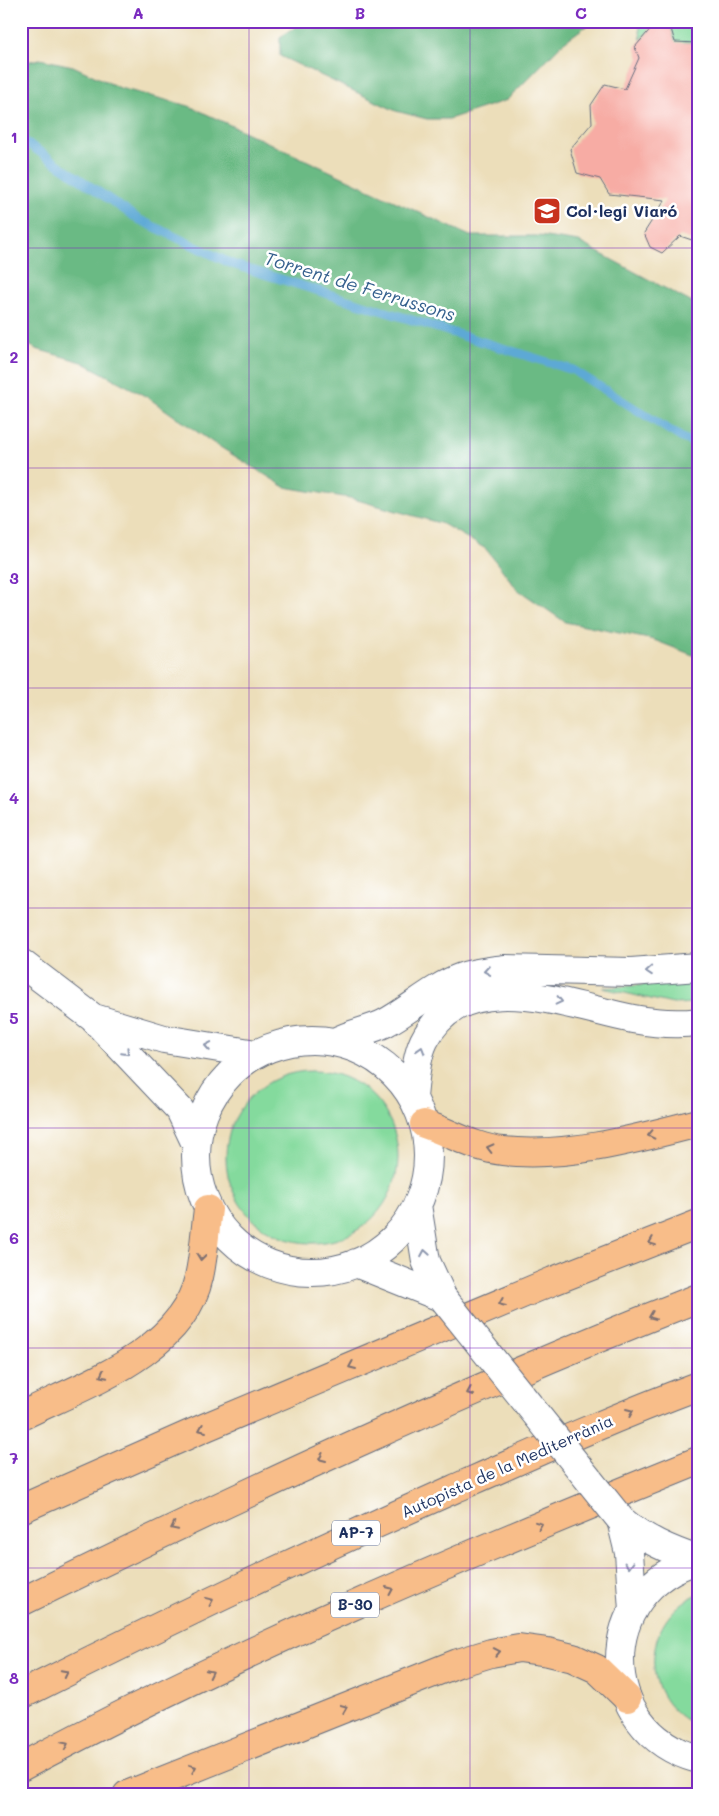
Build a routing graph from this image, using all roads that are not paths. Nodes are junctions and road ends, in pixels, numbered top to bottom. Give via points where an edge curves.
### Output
1 (21, 963) edge
2 (698, 967) edge
3 (92, 1017) junction
4 (698, 1022) edge
5 (335, 1042) junction
6 (256, 1054) junction
7 (413, 1097) junction
8 (698, 1123) edge
9 (424, 1124) junction
10 (196, 1144) junction
11 (417, 1205) junction
12 (208, 1209) junction
13 (698, 1224) edge
14 (356, 1263) junction
15 (443, 1298) junction
16 (698, 1298) edge
17 (698, 1386) edge
18 (21, 1416) edge
19 (698, 1461) edge
20 (21, 1509) edge
21 (621, 1520) junction
22 (698, 1560) edge
23 (21, 1602) edge
24 (633, 1610) junction
25 (21, 1695) edge
26 (627, 1698) junction
27 (698, 1759) edge
28 (21, 1767) edge
29 (127, 1795) edge

1 - 3 street
2 -> 5 street via 631,972 518,969 483,972 461,977 384,1024
6 -> 3 street via 164,1039
3 -> 10 street via 180,1110
7 -> 4 street via 423,1042 447,1011 470,1000 519,994 634,1019 660,1023
5 - 6 street via 294,1041
5 - 7 street via 361,1050 376,1059 397,1076
6 - 10 street via 226,1077 211,1098 201,1120
7 - 9 street
8 -> 9 highway via 648,1136 537,1152 502,1151 466,1142
9 - 11 street via 428,1166 423,1193
10 - 12 street via 198,1178
11 - 14 street via 392,1240
15 -> 11 street via 426,1261
12 - 14 street via 235,1242 252,1256 271,1265 314,1272
12 -> 18 highway via 199,1278 178,1321 139,1355
13 -> 20 highway via 553,1281 215,1423
14 - 15 street
15 - 21 street, bridge
16 -> 23 highway via 423,1412
25 -> 17 highway, Autopista de la Mediterrània / AP-7 via 178,1616 361,1531 630,1412
28 -> 19 highway, B-30 via 306,1627 524,1531
21 - 22 street via 662,1548
21 -> 24 street via 629,1552
22 - 24 street via 675,1568 660,1578
24 - 26 street via 624,1628 619,1658
26 - 27 street via 652,1735 674,1750
29 -> 26 highway via 491,1652 519,1648 573,1658 597,1669

